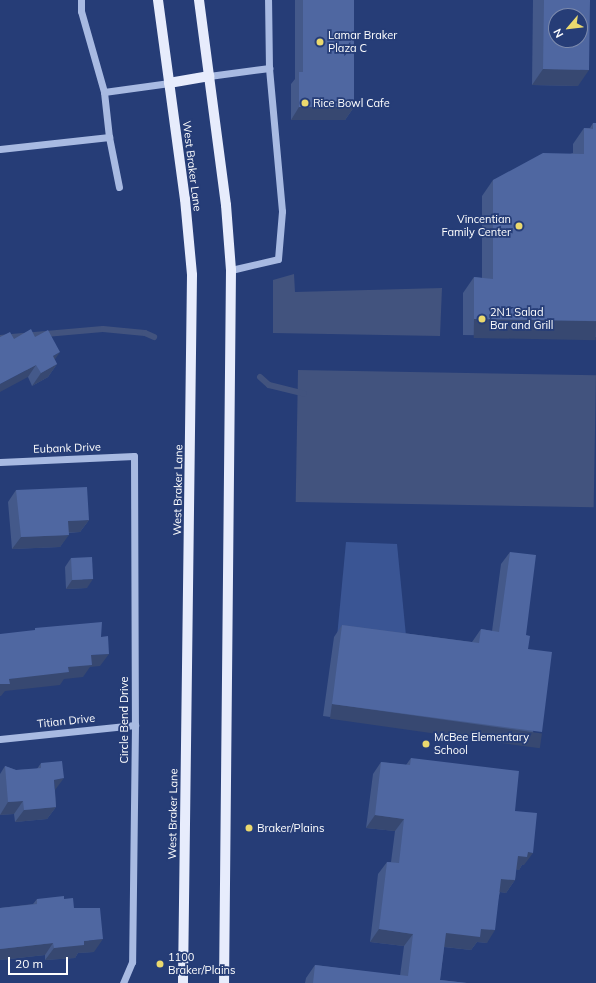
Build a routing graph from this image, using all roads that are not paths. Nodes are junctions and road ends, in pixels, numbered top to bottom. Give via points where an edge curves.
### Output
1 (81, 0) edge
2 (158, 0) edge
3 (199, 0) edge
4 (268, 0) edge
5 (269, 68) junction
6 (209, 76) junction
7 (169, 83) junction
8 (104, 92) junction
9 (109, 138) junction
10 (0, 149) edge
11 (119, 187) dead end
12 (232, 270) junction
13 (134, 456) joint
14 (0, 462) edge
15 (135, 725) junction
16 (0, 739) edge
17 (123, 983) edge
18 (183, 983) edge
19 (224, 983) edge

1 - 8 street via 81,11
2 - 7 main road, West Braker Lane
3 - 6 main road
4 - 5 street
5 - 6 street
5 - 12 street via 282,211 278,259
6 - 7 main road
6 - 12 main road
7 - 8 street
7 - 18 main road, West Braker Lane via 185,199 192,276
8 - 9 street
9 - 10 street
9 - 11 street
12 - 19 main road
13 - 14 street, Eubank Drive
13 - 15 street, Circle Bend Drive
15 - 16 street, Titian Drive
15 - 17 street, Circle Bend Drive via 132,962

